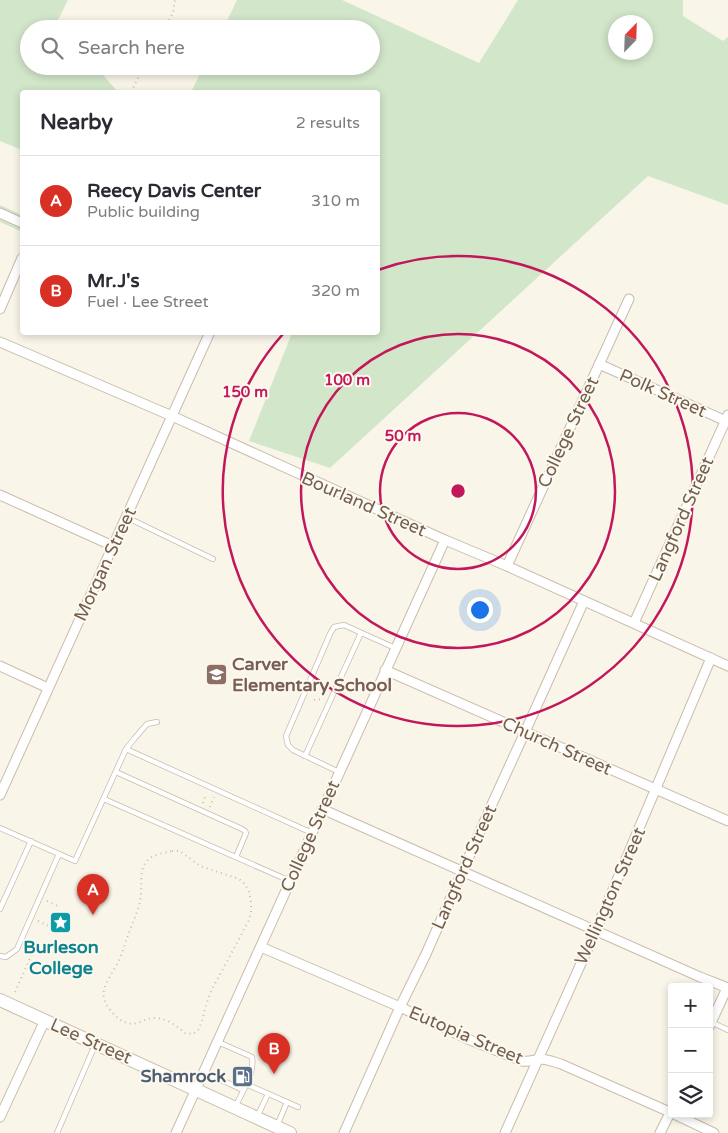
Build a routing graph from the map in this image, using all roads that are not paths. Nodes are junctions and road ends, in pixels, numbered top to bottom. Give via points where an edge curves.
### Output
1 (0, 212) edge
2 (20, 222) edge
3 (20, 263) edge
4 (629, 299) dead end
5 (0, 309) edge
6 (209, 335) edge
7 (0, 342) edge
8 (599, 364) junction
9 (172, 416) junction
10 (727, 419) edge
11 (0, 495) edge
12 (126, 517) junction
13 (445, 540) junction
14 (113, 546) junction
15 (213, 559) dead end
16 (507, 566) junction
17 (584, 601) junction
18 (634, 623) junction
19 (361, 633) junction
20 (395, 648) junction
21 (711, 658) junction
22 (0, 666) edge
23 (728, 666) edge
24 (385, 670) junction
25 (48, 688) junction
26 (157, 722) dead end
27 (525, 732) junction
28 (126, 749) junction
29 (305, 756) junction
30 (116, 772) junction
31 (339, 772) junction
32 (656, 789) junction
33 (0, 795) edge
34 (104, 799) junction
35 (322, 809) junction
36 (728, 821) edge
37 (0, 828) edge
38 (312, 833) junction
39 (31, 841) junction
40 (59, 854) junction
41 (236, 857) junction
42 (462, 872) junction
43 (290, 881) junction
44 (0, 910) edge
45 (596, 930) junction
46 (261, 947) junction
47 (0, 956) edge
48 (728, 988) edge
49 (0, 1000) edge
50 (400, 1007) junction
51 (713, 1019) edge
52 (45, 1020) junction
53 (713, 1026) edge
54 (728, 1030) edge
55 (218, 1042) junction
56 (96, 1043) junction
57 (538, 1059) junction
58 (204, 1072) junction
59 (246, 1084) junction
60 (196, 1089) junction
61 (243, 1090) junction
62 (268, 1094) junction
63 (288, 1102) junction
64 (298, 1107) dead end
65 (235, 1108) junction
66 (668, 1110) edge
67 (0, 1117) edge
68 (257, 1118) junction
69 (669, 1118) edge
70 (684, 1118) edge
71 (277, 1127) junction
72 (57, 1133) edge
73 (176, 1133) edge
74 (290, 1133) edge
75 (344, 1133) edge
76 (505, 1133) edge
77 (660, 1133) edge
78 (714, 1133) edge

1 - 2 street
3 - 5 street
4 - 8 street, College Street
6 - 9 street, Morgan Street
7 - 9 street, Bourland Street
8 - 10 street, Polk Street
8 - 16 street, College Street
9 - 12 street, Morgan Street
9 - 13 street, Bourland Street
10 - 18 street, Langford Street
11 - 14 street
12 - 14 street, Morgan Street
12 - 15 lane
13 - 16 street, Bourland Street
13 - 20 street, College Street
14 - 25 street, Morgan Street
16 - 17 street, Bourland Street
17 - 18 street, Bourland Street
17 - 27 street, Langford Street
18 - 21 street, Bourland Street
19 - 20 lane
19 - 29 lane
19 - 29 lane via 344,625 334,628 330,634 286,736 293,750
20 - 24 street, College Street
21 - 23 street, Bourland Street
21 - 32 street, Wellington Street
22 - 25 street
24 - 27 street, Church Street
24 - 31 street, College Street
25 - 33 street, Morgan Street
26 - 28 lane via 146,724
27 - 32 street, Church Street
27 - 42 street, Langford Street
28 - 30 lane
28 - 38 lane
29 - 31 lane
30 - 34 lane
30 - 41 lane via 245,831
31 - 35 street, College Street
32 - 36 street, Church Street
32 - 45 street, Wellington Street
34 - 40 lane via 75,861
34 - 41 lane
35 - 38 street, College Street
35 - 42 street
37 - 39 lane
38 - 43 street, College Street
39 - 40 lane
39 - 44 lane
40 - 47 lane via 16,948 6,957
41 - 43 lane
42 - 45 street
42 - 50 street, Langford Street
43 - 46 street, College Street
45 - 48 street
45 - 57 street, Wellington Street
46 - 50 street, Eutopia Street
46 - 55 street, College Street
48 - 51 street
49 - 52 main road, Lee Street
50 - 57 street, Eutopia Street via 522,1061
50 - 75 street, Langford Street
52 - 56 main road, Lee Street
52 - 67 street
53 - 54 lane
55 - 58 street, College Street
55 - 59 lane via 252,1057
56 - 60 main road, Lee Street
56 - 72 lane
57 - 66 street, Eutopia Street via 561,1064
57 - 76 street, Wellington Street
58 - 60 street, College Street
58 - 61 lane
59 - 61 lane
59 - 62 lane
60 - 65 main road, Lee Street
60 - 73 street, College Street
61 - 65 lane
62 - 63 lane
62 - 68 lane
63 - 64 lane
63 - 71 lane
65 - 68 main road, Lee Street
68 - 71 main road, Lee Street
69 - 77 street
70 - 78 street, Eutopia Street
71 - 74 main road, Lee Street

